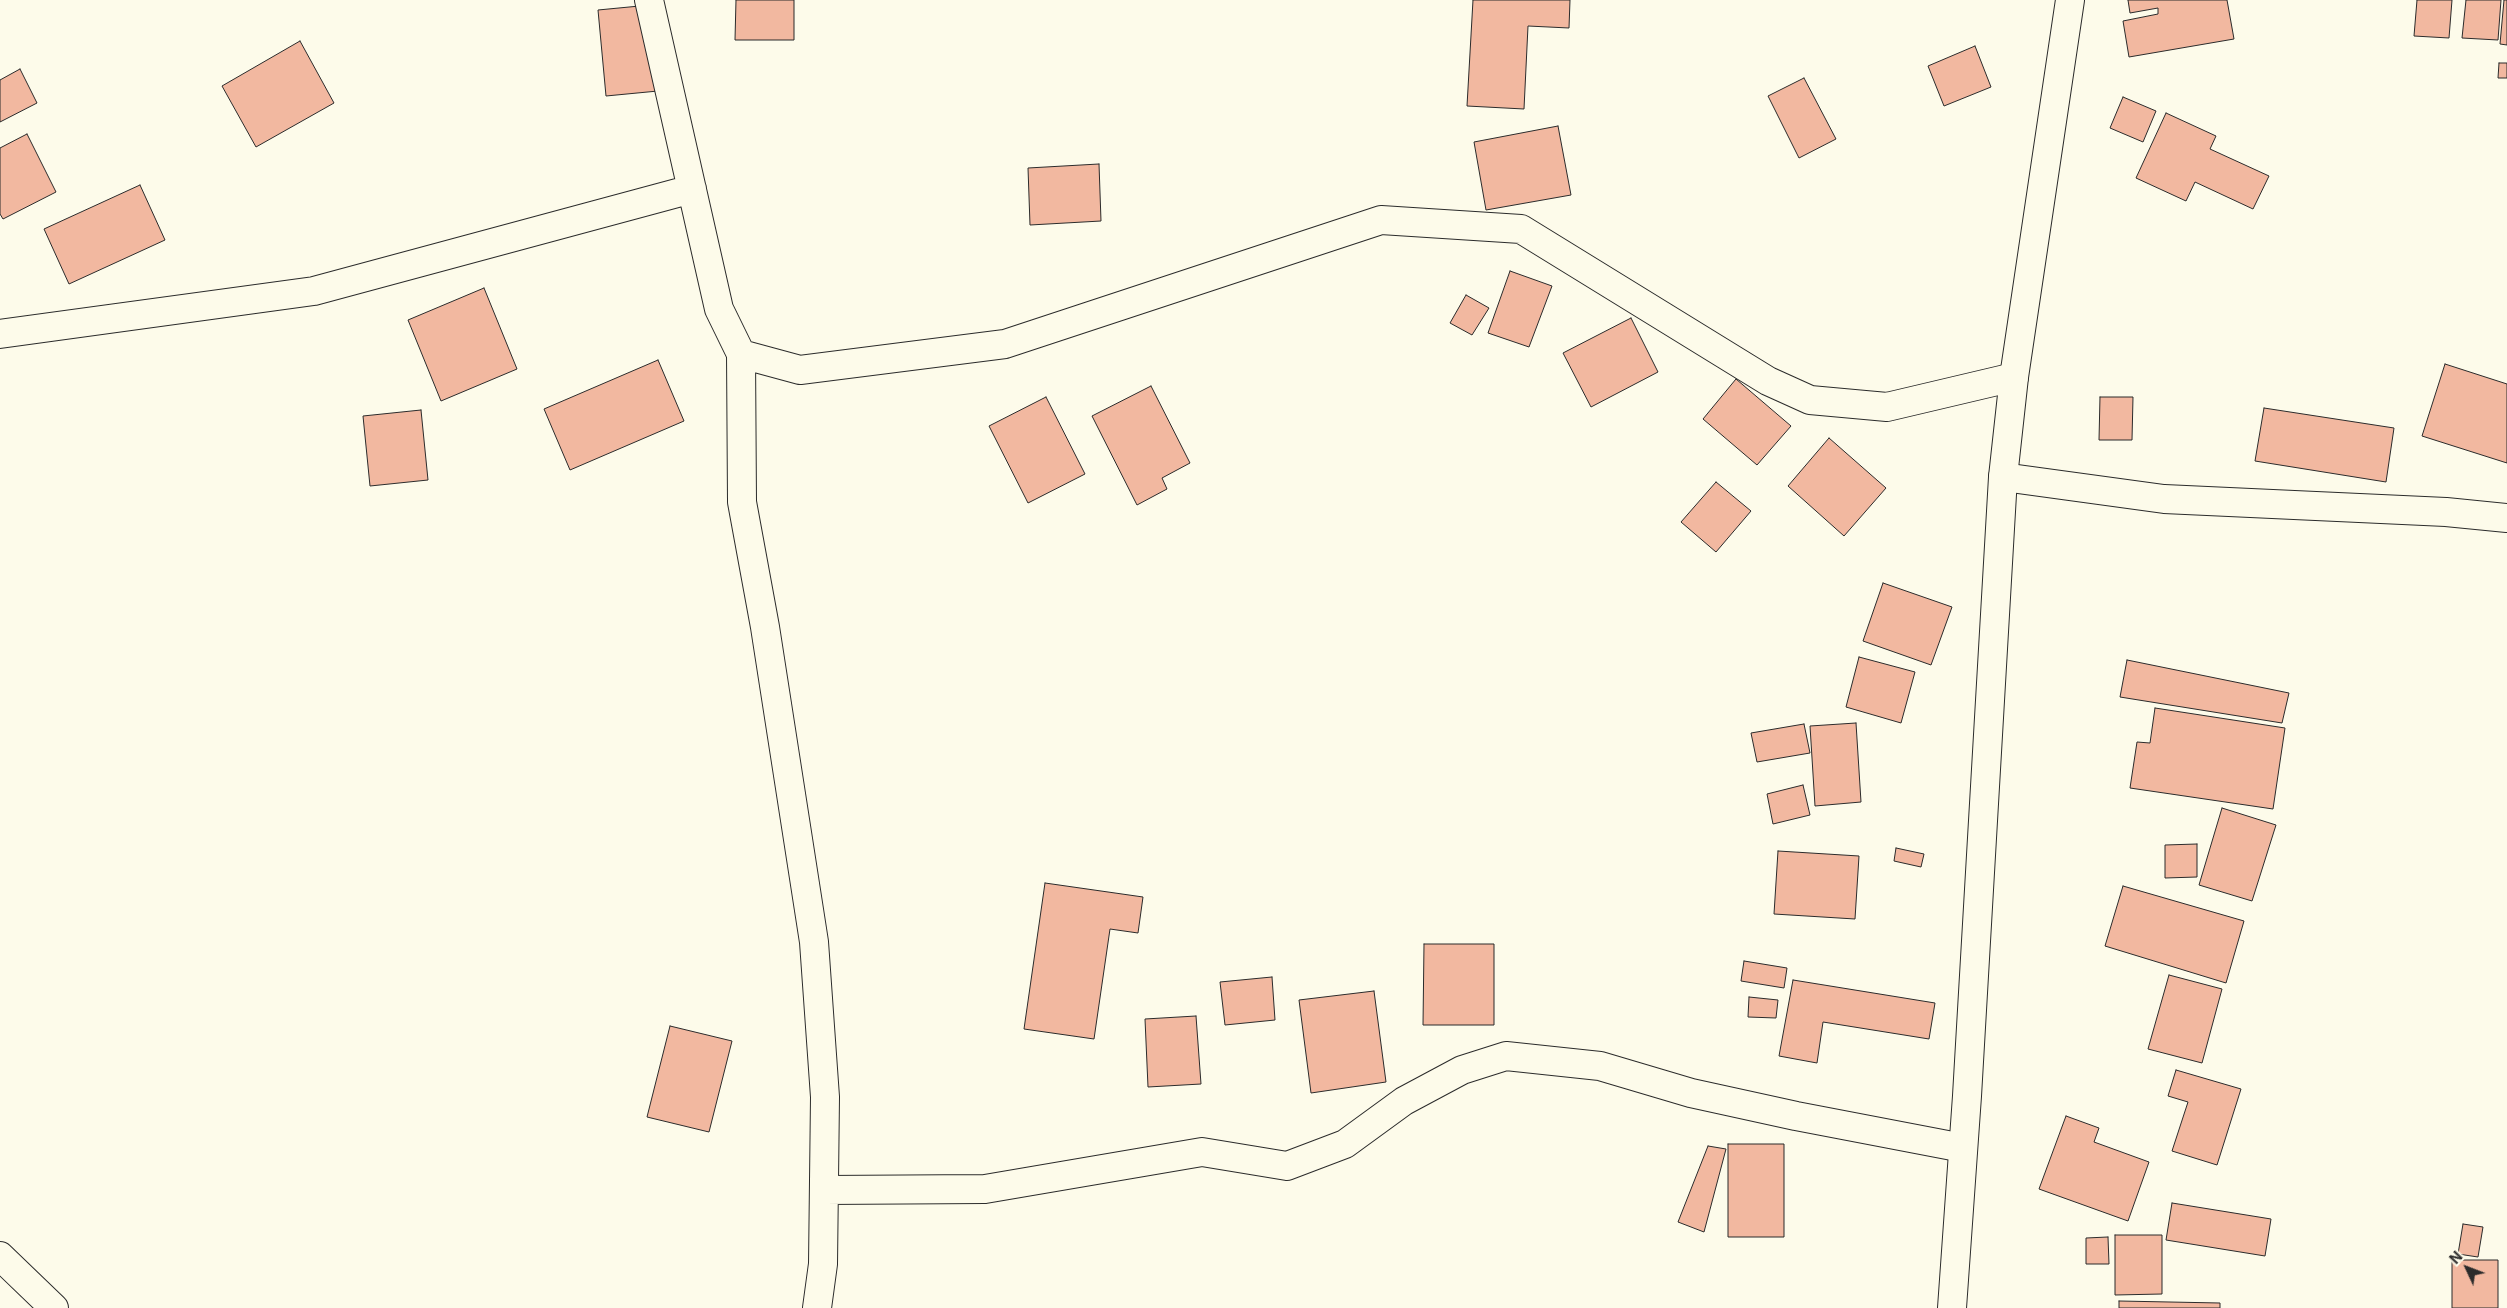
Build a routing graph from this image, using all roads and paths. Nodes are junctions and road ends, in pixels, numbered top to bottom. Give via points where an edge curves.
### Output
1 (649, 0) edge
2 (2070, 0) edge
3 (692, 190) junction
4 (0, 334) edge
5 (741, 354) junction
6 (2014, 377) junction
7 (2003, 477) junction
8 (2507, 518) edge
9 (1963, 1148) junction
10 (824, 1190) junction
11 (0, 1256) edge
12 (54, 1308) edge
13 (817, 1308) edge
14 (1952, 1308) edge

1 - 3 street
2 - 6 street
3 - 4 street via 314,291
3 - 5 street via 720,309
5 - 6 street via 800,370 1005,344 1381,220 1521,229 1768,380 1810,400 1887,407
5 - 10 street via 742,502 765,626 814,942 825,1097
6 - 7 street
7 - 8 street via 2164,499 2446,512
7 - 9 street
9 - 10 street via 1691,1093 1600,1066 1506,1056 1462,1070 1404,1101 1345,1144 1287,1166 1202,1152 985,1189
9 - 14 street
10 - 13 street via 823,1264
11 - 12 street

